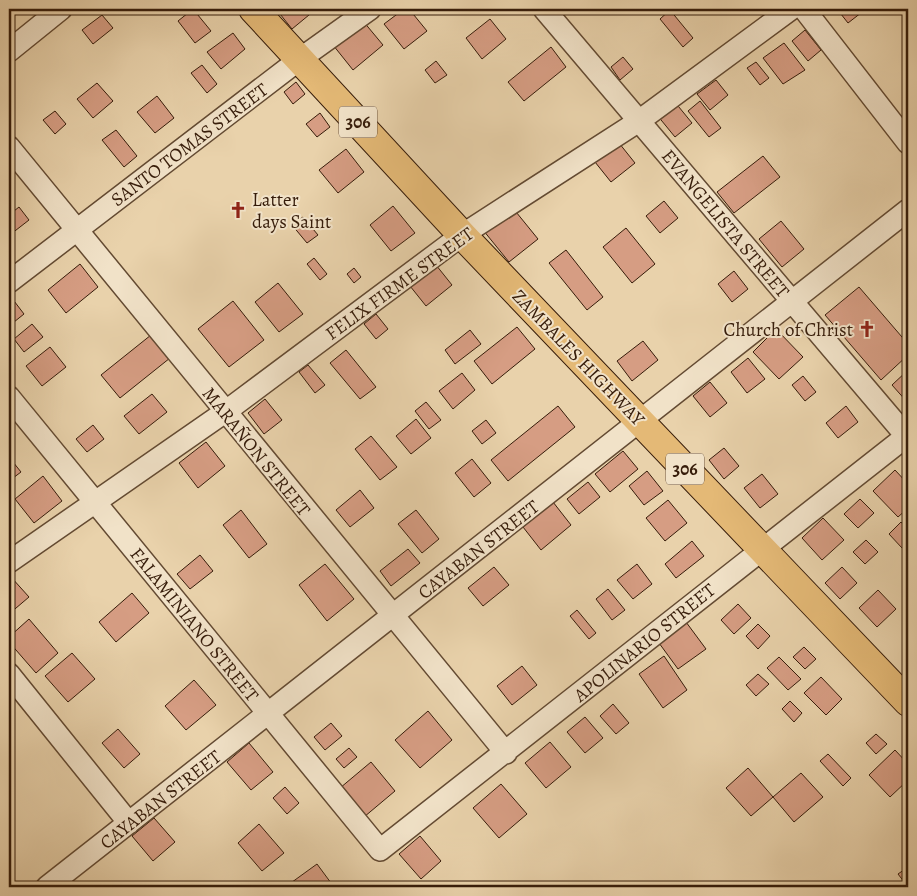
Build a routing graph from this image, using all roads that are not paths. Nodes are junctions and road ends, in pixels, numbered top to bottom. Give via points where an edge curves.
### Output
1 (61, 9) edge
2 (253, 9) edge
3 (370, 9) edge
4 (544, 9) edge
5 (791, 9) edge
6 (804, 9) edge
7 (9, 51) edge
8 (300, 59) junction
9 (639, 121) junction
10 (908, 143) edge
11 (9, 147) edge
12 (908, 210) edge
13 (76, 231) junction
14 (462, 235) junction
15 (9, 282) edge
16 (792, 301) junction
17 (9, 397) edge
18 (225, 412) junction
19 (640, 421) junction
20 (908, 436) edge
21 (95, 502) junction
22 (762, 548) junction
23 (9, 562) edge
24 (393, 616) junction
25 (9, 674) edge
26 (908, 702) edge
27 (268, 714) junction
28 (506, 753) junction
29 (129, 823) junction
30 (380, 850) joint
31 (48, 887) edge

1 - 7 street
2 - 8 main road, ZAMBALES HIGHWAY / 306
3 - 8 street, SANTO TOMAS STREET
4 - 9 street, EVANGELISTA STREET
5 - 9 street, FELIX FIRME STREET
6 - 10 street
8 - 13 street, SANTO TOMAS STREET
8 - 14 main road, ZAMBALES HIGHWAY / 306
9 - 14 street, FELIX FIRME STREET
9 - 16 street, EVANGELISTA STREET
11 - 13 street, MARAÑON STREET
12 - 16 street, CAYABAN STREET
13 - 15 street, SANTO TOMAS STREET
13 - 18 street, MARAÑON STREET
14 - 18 street, FELIX FIRME STREET
14 - 19 main road, ZAMBALES HIGHWAY / 306
16 - 19 street, CAYABAN STREET
16 - 20 street, EVANGELISTA STREET
17 - 21 street, FALAMINIANO STREET
18 - 21 street, FELIX FIRME STREET
18 - 24 street, MARAÑON STREET
19 - 22 main road, ZAMBALES HIGHWAY / 306
19 - 24 street, CAYABAN STREET
20 - 22 street, APOLINARIO STREET
21 - 23 street, FELIX FIRME STREET
21 - 27 street, FALAMINIANO STREET
22 - 26 main road, ZAMBALES HIGHWAY / 306
22 - 28 street, APOLINARIO STREET
24 - 27 street, CAYABAN STREET
24 - 28 street, MARAÑON STREET
25 - 29 street
27 - 29 street, CAYABAN STREET
27 - 30 street, FALAMINIANO STREET
28 - 30 street, APOLINARIO STREET
29 - 31 street, CAYABAN STREET

